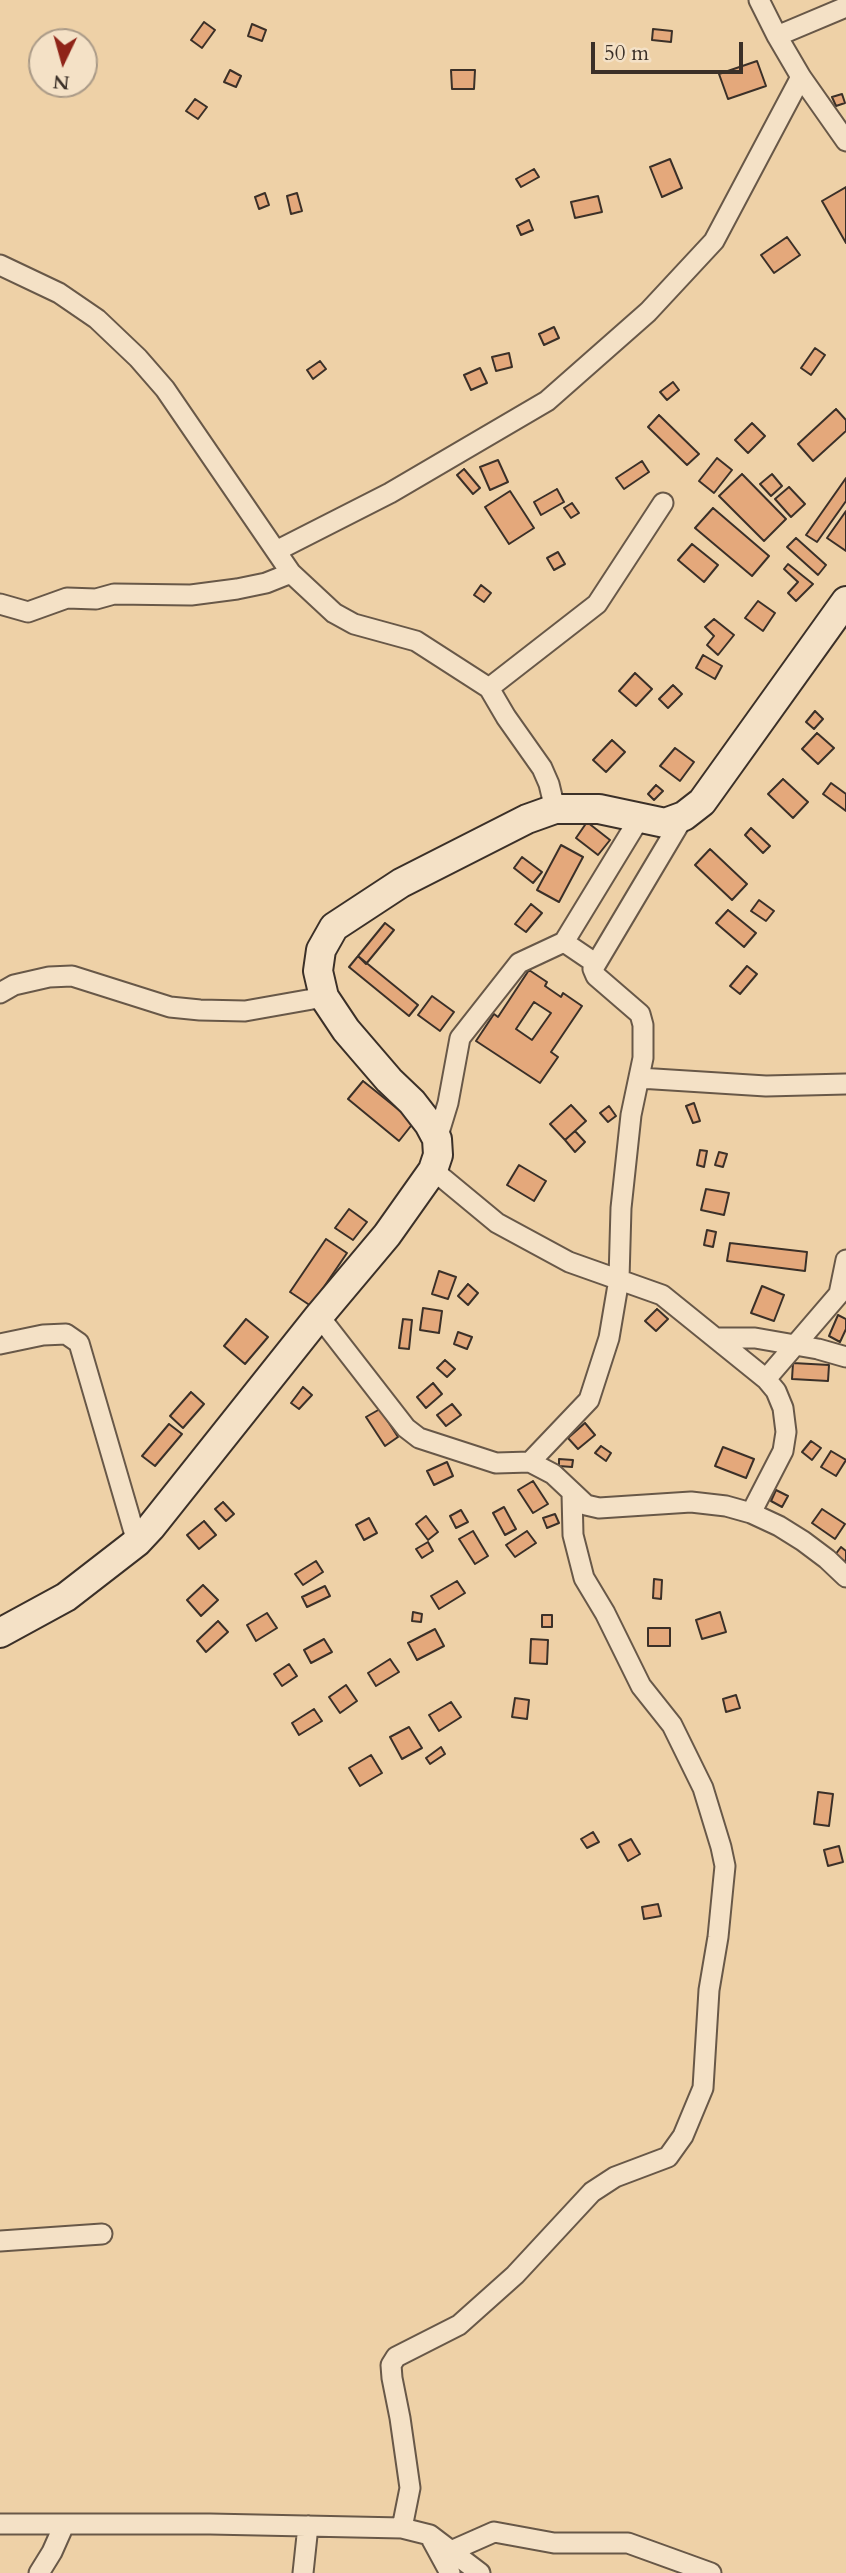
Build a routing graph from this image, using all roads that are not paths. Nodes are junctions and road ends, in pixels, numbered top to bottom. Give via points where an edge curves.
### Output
1 (759, 0) edge
2 (846, 7) edge
3 (776, 37) junction
4 (802, 77) junction
5 (846, 141) edge
6 (0, 265) edge
7 (663, 503) dead end
8 (276, 551) junction
9 (291, 573) junction
10 (846, 601) edge
11 (0, 604) edge
12 (489, 688) junction
13 (555, 809) junction
14 (684, 816) junction
15 (639, 819) junction
16 (564, 942) junction
17 (595, 963) junction
18 (0, 993) edge
19 (324, 997) junction
20 (639, 1078) junction
21 (846, 1084) edge
22 (437, 1139) junction
23 (433, 1170) junction
24 (846, 1260) edge
25 (619, 1279) junction
26 (319, 1316) junction
27 (717, 1338) junction
28 (0, 1344) edge
29 (797, 1345) junction
30 (846, 1357) edge
31 (766, 1379) junction
32 (530, 1462) junction
33 (572, 1493) junction
34 (751, 1513) junction
35 (144, 1535) junction
36 (846, 1577) edge
37 (0, 1633) edge
38 (102, 2234) dead end
39 (0, 2241) edge
40 (0, 2524) edge
41 (64, 2525) junction
42 (308, 2526) junction
43 (402, 2528) junction
44 (430, 2536) junction
45 (452, 2551) junction
46 (39, 2573) edge
47 (303, 2573) edge
48 (450, 2573) edge
49 (480, 2573) edge
50 (711, 2573) edge

1 - 3 street
2 - 3 street
3 - 4 street
4 - 5 street
4 - 8 street via 714,241 648,312 547,401 390,493
6 - 8 street via 59,293 97,318 138,358 165,389
7 - 12 street via 597,604
8 - 9 street
9 - 11 street via 237,589 114,594 96,600 67,598 28,612
9 - 12 street via 334,613 354,624 416,641
10 - 14 main road via 702,802
12 - 13 street via 542,768
13 - 15 main road via 599,809
13 - 19 main road via 401,883 334,928 321,950 318,971
14 - 15 main road via 665,823
14 - 17 street
15 - 16 street
16 - 17 street
16 - 22 street via 519,963 460,1038
17 - 20 street via 596,976 640,1014
18 - 19 street via 37,979 72,976 170,1007 200,1010 245,1011
19 - 22 main road
20 - 21 street via 766,1086
20 - 25 street via 627,1146
22 - 23 main road
23 - 25 street via 497,1223 569,1262
23 - 26 main road via 387,1235
24 - 29 street via 839,1294
25 - 27 street via 662,1295
25 - 32 street via 609,1338 589,1400
26 - 32 street via 412,1434 496,1463
26 - 35 main road
27 - 29 street
27 - 31 street
28 - 35 street via 66,1334 79,1343
29 - 30 street
29 - 31 street
31 - 34 street via 783,1408 786,1432 783,1451
32 - 33 street via 553,1474
33 - 34 street via 586,1505 599,1508 691,1503
33 - 43 street via 573,1535 584,1578 641,1686 672,1726 703,1788 721,1847 725,1866 702,2088 683,2136 668,2157 615,2177 592,2192 515,2276 460,2325 396,2357 392,2378 410,2487
34 - 36 street via 803,1541
35 - 37 main road via 66,1597
38 - 39 street
40 - 41 street
41 - 42 street
41 - 46 street
42 - 43 street
42 - 47 street
43 - 44 street
44 - 45 street
44 - 48 street
45 - 49 street
45 - 50 street via 494,2532 554,2543 628,2543

